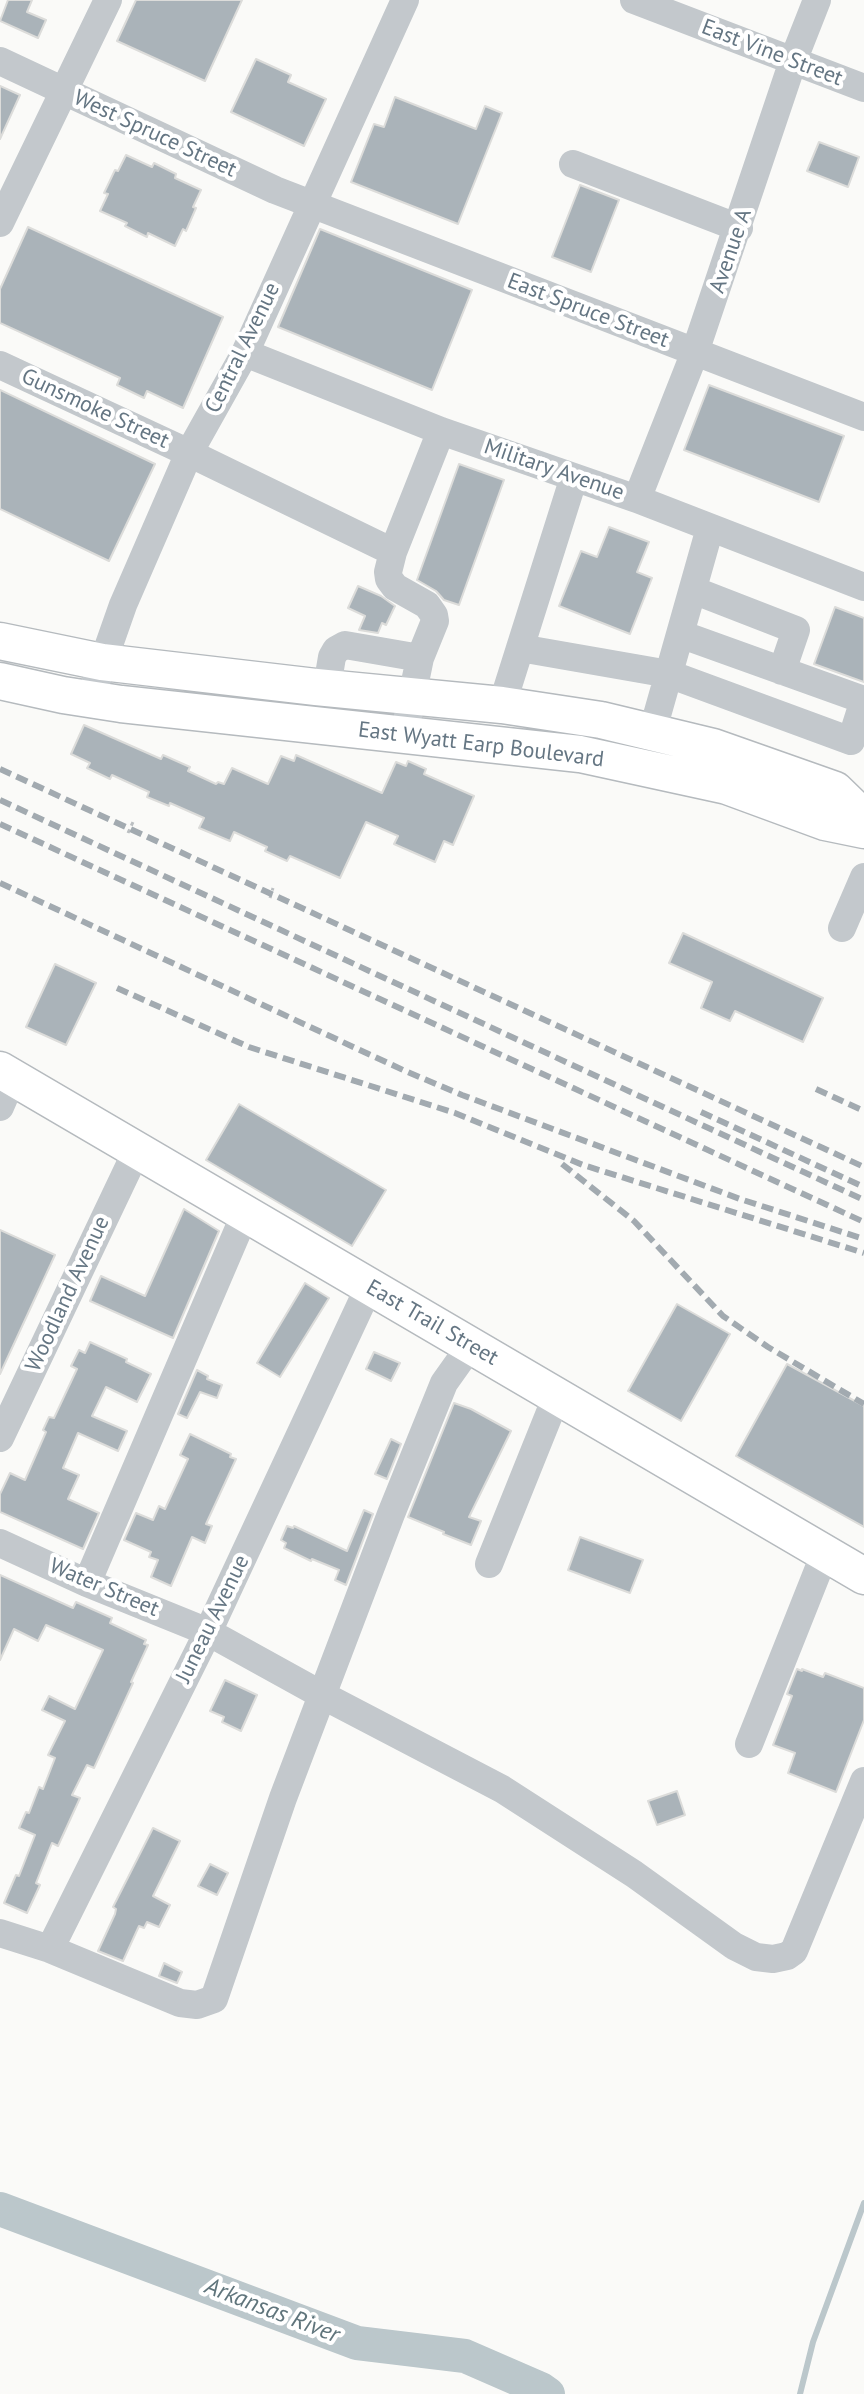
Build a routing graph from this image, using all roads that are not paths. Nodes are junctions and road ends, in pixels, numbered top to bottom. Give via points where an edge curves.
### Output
1 (108, 0) edge
2 (405, 0) edge
3 (634, 0) edge
4 (817, 0) edge
5 (0, 61) edge
6 (793, 61) junction
7 (864, 88) edge
8 (64, 91) junction
9 (573, 164) dead end
10 (311, 204) junction
11 (0, 223) edge
12 (739, 228) junction
13 (695, 352) junction
14 (245, 353) junction
15 (0, 365) edge
16 (862, 412) edge
17 (441, 431) junction
18 (189, 453) junction
19 (574, 477) junction
20 (637, 499) junction
21 (710, 528) junction
22 (393, 552) junction
23 (864, 587) edge
24 (693, 590) junction
25 (680, 634) junction
26 (0, 641) edge
27 (520, 648) junction
28 (420, 658) junction
29 (102, 662) junction
30 (782, 671) junction
31 (669, 674) junction
32 (0, 681) edge
33 (327, 687) junction
34 (412, 696) junction
35 (90, 699) junction
36 (502, 705) junction
37 (652, 733) junction
38 (405, 735) junction
39 (864, 818) edge
40 (864, 830) edge
41 (862, 887) edge
42 (842, 928) dead end
43 (4, 1085) edge
44 (137, 1150) junction
45 (245, 1214) junction
46 (369, 1287) junction
47 (471, 1345) junction
48 (557, 1395) junction
49 (0, 1438) edge
50 (0, 1543) edge
51 (825, 1553) junction
52 (489, 1564) dead end
53 (864, 1576) edge
54 (87, 1583) junction
55 (208, 1632) junction
56 (322, 1695) junction
57 (749, 1744) dead end
58 (864, 1781) edge
59 (0, 1933) edge
60 (50, 1949) junction

1 - 8 street
2 - 10 street, Central Avenue
3 - 6 street, East Vine Street
4 - 6 street, Avenue A
5 - 8 street, West Spruce Street
6 - 7 street, East Vine Street
6 - 12 street, Avenue A
8 - 10 street, West Spruce Street
8 - 11 street
9 - 12 street
10 - 13 street, East Spruce Street
10 - 14 street, Central Avenue
12 - 13 street, Avenue A
13 - 16 street, East Spruce Street
13 - 20 street, Avenue A
14 - 17 street, Military Avenue
14 - 18 street, Central Avenue
15 - 18 street, Gunsmoke Street
17 - 19 street, Military Avenue
17 - 22 street
18 - 22 street, Gunsmoke Street
18 - 29 street, Central Avenue
19 - 20 street, Military Avenue
19 - 27 street
20 - 21 street, Military Avenue
21 - 23 street, Military Avenue
21 - 24 street
22 - 28 street via 389,579 434,615
24 - 25 street
24 - 30 street via 796,630
25 - 30 street
25 - 31 street
26 - 29 main road, East Wyatt Earp Boulevard
27 - 31 street
27 - 36 street
28 - 33 street via 345,645 332,657
28 - 34 street
29 - 33 main road, East Wyatt Earp Boulevard
29 - 35 street, Central Avenue
30 - 31 street via 864,700 851,741
31 - 37 street
32 - 35 main road, East Wyatt Earp Boulevard
33 - 34 main road, East Wyatt Earp Boulevard
34 - 36 main road, East Wyatt Earp Boulevard
34 - 38 street
35 - 38 main road, East Wyatt Earp Boulevard
36 - 37 main road, East Wyatt Earp Boulevard
37 - 39 main road, East Wyatt Earp Boulevard via 713,747 835,790
38 - 40 main road, East Wyatt Earp Boulevard via 580,754 655,769
41 - 42 street
43 - 44 main road, East Trail Street
44 - 45 main road, East Trail Street
44 - 49 street, Woodland Avenue
45 - 46 main road, East Trail Street
45 - 54 street
46 - 47 main road, East Trail Street
46 - 55 street, Juneau Avenue
47 - 48 main road, East Trail Street
47 - 56 street via 444,1383
48 - 51 main road, East Trail Street
48 - 52 street
50 - 54 street, Water Street
51 - 53 main road, East Trail Street
51 - 57 street
54 - 55 street, Water Street
55 - 56 street, Water Street
55 - 60 street, Juneau Avenue
56 - 58 street, Water Street via 502,1789 756,1957 773,1959 794,1951
56 - 60 street via 214,1999 180,2003
59 - 60 street

